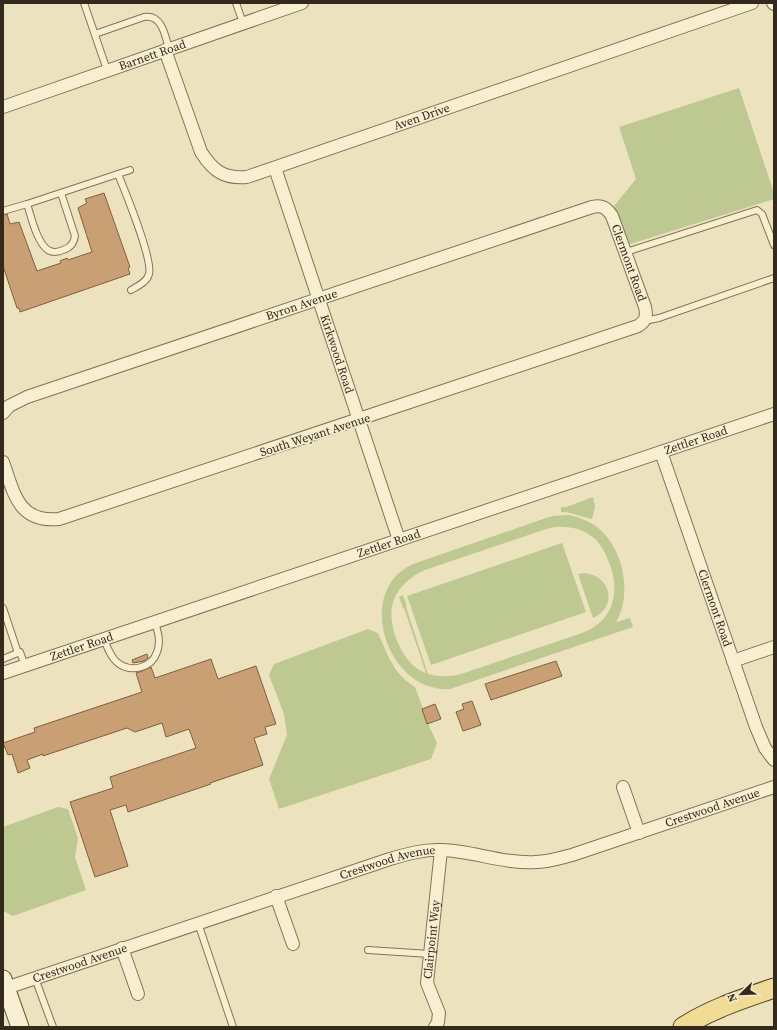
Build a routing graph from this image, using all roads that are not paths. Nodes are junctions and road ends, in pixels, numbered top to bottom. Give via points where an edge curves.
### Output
1 (84, 3) edge
2 (236, 3) edge
3 (302, 3) edge
4 (752, 3) edge
5 (243, 24) junction
6 (95, 34) junction
7 (167, 50) junction
8 (107, 70) junction
9 (3, 107) edge
10 (275, 168) junction
11 (130, 170) dead end
12 (118, 174) junction
13 (61, 193) junction
14 (27, 204) junction
15 (604, 207) joint
16 (3, 211) edge
17 (774, 245) edge
18 (626, 252) junction
19 (774, 278) edge
20 (131, 290) dead end
21 (319, 299) junction
22 (644, 321) junction
23 (3, 413) edge
24 (774, 414) edge
25 (359, 420) junction
26 (661, 452) junction
27 (5, 467) edge
28 (399, 540) junction
29 (3, 608) edge
30 (155, 622) junction
31 (104, 639) junction
32 (774, 647) edge
33 (18, 653) junction
34 (4, 658) edge
35 (733, 661) junction
36 (25, 666) junction
37 (3, 673) edge
38 (774, 760) edge
39 (774, 787) edge
40 (623, 788) dead end
41 (639, 832) junction
42 (441, 850) junction
43 (276, 896) junction
44 (198, 924) junction
45 (293, 944) dead end
46 (122, 948) junction
47 (368, 950) dead end
48 (430, 954) junction
49 (35, 978) junction
50 (4, 984) edge
51 (774, 988) edge
52 (138, 994) dead end
53 (20, 1027) edge
54 (53, 1027) edge
55 (233, 1027) edge
56 (435, 1027) edge
57 (683, 1027) edge

1 - 6 lane
2 - 5 lane
3 - 5 street, Barnett Road
4 - 10 street, Aven Drive
5 - 7 street, Barnett Road
6 - 7 lane via 144,17 152,17 162,27
6 - 8 lane
7 - 8 street, Barnett Road
7 - 10 street, Aven Drive via 201,152 215,170 225,176 236,178
8 - 9 street, Barnett Road
10 - 21 street, Kirkwood Road
11 - 12 lane
12 - 13 lane
12 - 20 lane via 149,258 150,273 144,282
13 - 14 lane
13 - 14 lane via 75,236 74,242 60,251 49,250 43,244
14 - 16 lane
15 - 18 street, Clermont Road via 612,216
15 - 21 street, Byron Avenue via 592,207
17 - 18 lane via 762,214 757,210
18 - 22 street, Clermont Road via 645,307
19 - 22 lane
21 - 23 street, Byron Avenue via 27,397 9,406
21 - 25 street, Kirkwood Road
22 - 25 street, South Weyant Avenue via 638,326
24 - 26 street, Zettler Road
25 - 27 street, South Weyant Avenue via 59,519 36,518 26,511 15,497
25 - 28 street, Kirkwood Road
26 - 28 street, Zettler Road
26 - 35 street, Clermont Road
28 - 30 street, Zettler Road
29 - 33 lane
30 - 31 street, Zettler Road
30 - 31 lane via 159,638 157,653 150,663 139,668 131,669 117,662
31 - 36 street, Zettler Road
32 - 35 street
33 - 34 lane
33 - 36 lane via 20,652
35 - 38 street, Clermont Road via 760,738
36 - 37 street, Zettler Road
39 - 41 street, Crestwood Avenue
40 - 41 street
41 - 42 street, Crestwood Avenue via 572,855 535,862
42 - 43 street, Crestwood Avenue via 390,858
42 - 48 street, Clairpoint Way
43 - 44 street, Crestwood Avenue
43 - 45 street
44 - 46 street, Crestwood Avenue
44 - 55 lane
46 - 49 street, Crestwood Avenue
46 - 52 street
47 - 48 lane
48 - 56 street, Clairpoint Way via 427,983 439,1013
49 - 50 street, Crestwood Avenue
49 - 54 lane
50 - 53 main road
51 - 57 main road via 730,1003

